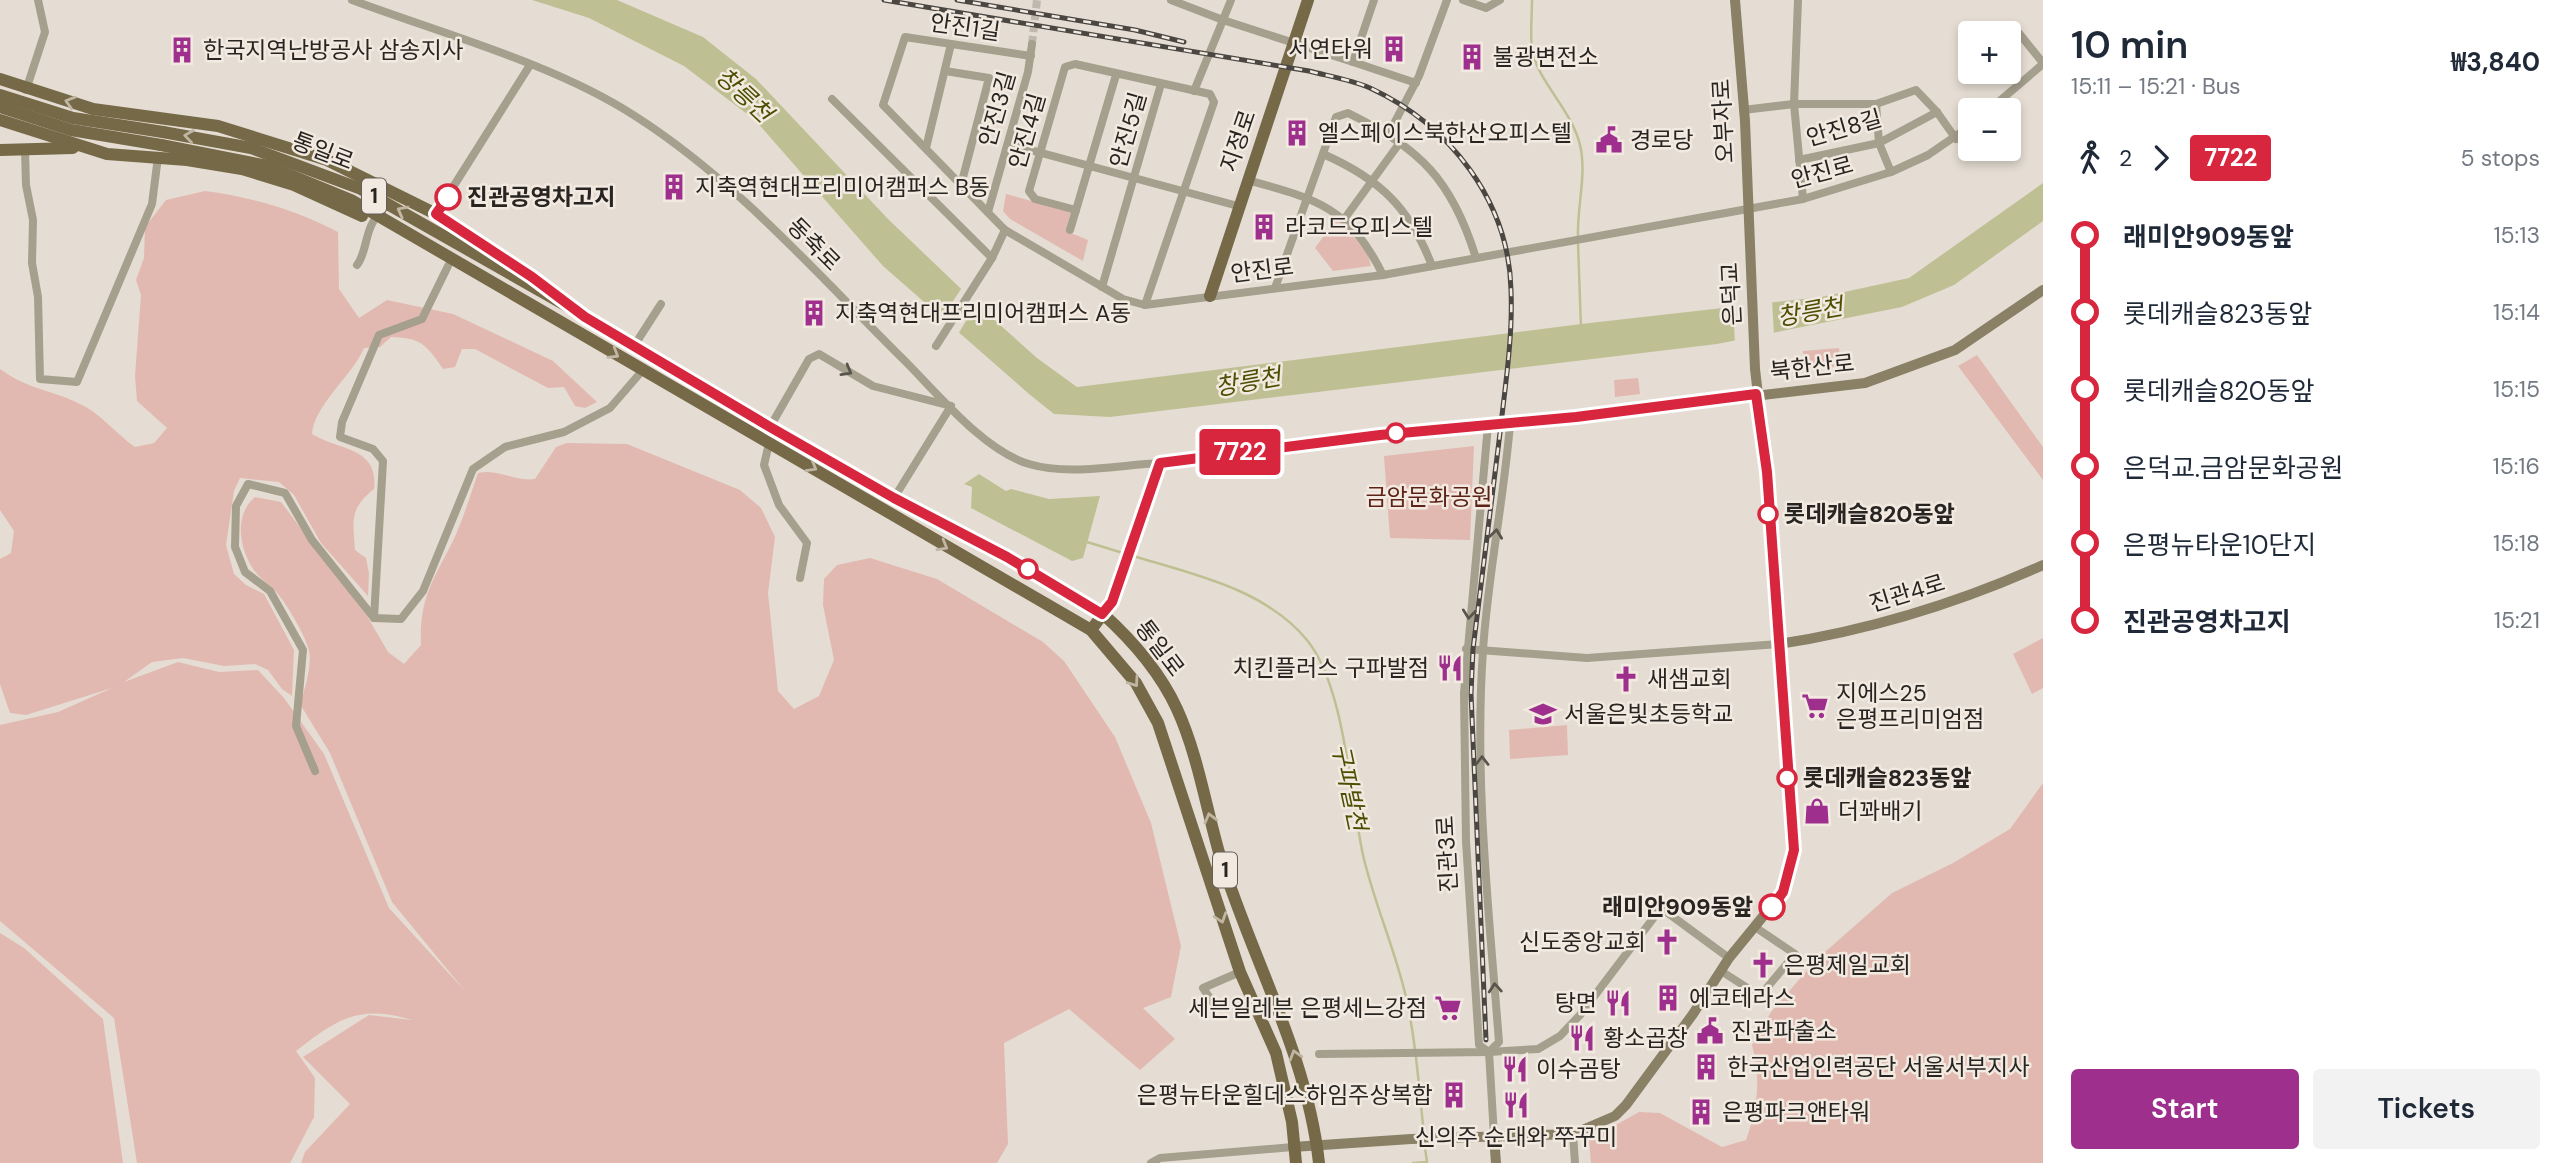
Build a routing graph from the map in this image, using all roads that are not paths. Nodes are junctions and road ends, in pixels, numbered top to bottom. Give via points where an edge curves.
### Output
1 (38, 0) edge
2 (352, 0) edge
3 (1171, 0) edge
4 (1231, 0) edge
5 (1308, 0) edge
6 (1374, 0) edge
7 (1447, 0) edge
8 (1463, 0) edge
9 (1500, 0) edge
10 (1735, 0) edge
11 (1798, 0) edge
12 (1223, 20) junction
13 (2021, 36) edge
14 (1294, 42) junction
15 (951, 44) junction
16 (1032, 44) tunnel mouth
17 (1031, 56) junction
18 (1353, 62) junction
19 (2043, 63) edge
20 (530, 65) junction
21 (945, 71) junction
22 (1116, 75) junction
23 (0, 79) edge
24 (1416, 83) junction
25 (1161, 84) junction
26 (26, 90) junction
27 (1194, 91) junction
28 (0, 95) edge
29 (2003, 98) edge
30 (832, 99) dead end
31 (1794, 104) junction
32 (1876, 104) junction
33 (0, 107) edge
34 (1743, 110) junction
35 (114, 112) junction
36 (1937, 112) junction
37 (4, 124) edge
38 (1389, 133) junction
39 (1956, 139) joint
40 (1401, 141) junction
41 (1879, 143) junction
42 (1007, 144) junction
43 (83, 148) junction
44 (926, 148) junction
45 (0, 150) edge
46 (25, 150) junction
47 (1041, 153) junction
48 (112, 154) junction
49 (1323, 154) junction
50 (158, 157) junction
51 (1799, 160) junction
52 (1089, 166) junction
53 (1891, 172) junction
54 (1134, 178) junction
55 (1247, 180) junction
56 (1373, 182) junction
57 (961, 185) junction
58 (1183, 191) junction
59 (1803, 199) junction
60 (1307, 200) junction
61 (1238, 205) junction
62 (1748, 209) junction
63 (1076, 210) junction
64 (988, 212) junction
65 (436, 214) junction
66 (1345, 218) junction
67 (373, 222) junction
68 (1005, 230) junction
69 (1070, 230) dead end
70 (1749, 240) joint
71 (992, 258) junction
72 (1476, 258) junction
73 (357, 265) dead end
74 (448, 266) junction
75 (1432, 266) junction
76 (1383, 275) junction
77 (1102, 288) junction
78 (1275, 288) junction
79 (2043, 289) edge
80 (1210, 296) junction
81 (661, 304) dead end
82 (1145, 305) junction
83 (567, 306) junction
84 (555, 320) junction
85 (939, 343) dead end
86 (634, 346) junction
87 (642, 371) junction
88 (1756, 394) junction
89 (951, 406) junction
90 (1510, 424) junction
91 (1488, 425) junction
92 (770, 427) junction
93 (769, 443) junction
94 (1160, 463) junction
95 (894, 498) junction
96 (1474, 564) junction
97 (2043, 565) edge
98 (1493, 566) junction
99 (800, 578) dead end
100 (1102, 614) junction
101 (374, 618) junction
102 (1091, 630) junction
103 (1779, 644) junction
104 (1466, 649) junction
105 (1483, 649) junction
106 (315, 771) dead end
107 (1755, 927) junction
108 (1729, 958) junction
109 (1721, 971) junction
110 (1240, 972) junction
111 (1214, 1004) dead end
112 (1489, 1052) junction
113 (1319, 1054) dead end
114 (1573, 1134) junction
115 (1494, 1136) junction
116 (1317, 1145) junction
117 (1293, 1147) junction
118 (1151, 1163) edge
119 (1296, 1163) edge
120 (1320, 1163) edge
121 (1496, 1163) edge
122 (1574, 1163) edge

1 - 26 street via 45,32
2 - 20 street, 동축로
3 - 12 street
4 - 12 street
5 - 14 main road, 지정로
6 - 18 street
7 - 24 street
8 - 9 street via 1486,8
10 - 34 street, 오부자로
11 - 31 street, 안진8길
12 - 14 street
12 - 27 street
13 - 19 street
14 - 18 street
14 - 55 main road, 지정로
15 - 17 street, 안진1길
15 - 21 street
15 - 44 street, 안진1길 via 905,37 883,104
16 - 17 street, 안진3길
17 - 42 street, 안진3길
18 - 24 street
19 - 29 street
20 - 65 street
20 - 89 street, 동축로 via 635,115 711,170
21 - 44 street
21 - 57 street via 989,78
22 - 25 street
22 - 47 street, 안진4길 via 1075,64 1065,67
22 - 52 street
23 - 26 main road
24 - 38 street
25 - 27 street, 안진5길
25 - 54 street, 안진5길
35 -> 26 main road
26 - 37 main road
27 - 58 street via 1210,94 1214,102
83 -> 28 main road, 통일로 / 1, bridge via 361,189 303,164 228,142 73,118
30 - 71 street
31 - 32 street, 안진8길
31 - 34 street, 안진8길
31 - 51 street, 안진8길
32 - 36 street, 안진8길 via 1916,90
32 - 41 street
33 - 84 main road, 통일로 / 1, bridge via 71,130 241,159 299,177 351,200
34 - 62 street, 오부자로
35 - 48 main road via 100,130 101,142
35 - 65 main road via 218,126 268,139 378,183
36 - 39 street, 안진8길
36 - 41 street, 안진8길
37 - 43 main road
38 - 40 street
38 - 49 street via 1348,113 1336,117
39 - 53 street, 안진로
40 - 56 street
40 - 72 street via 1438,177 1457,204
41 - 51 street, 안진8길
41 - 53 street
42 - 47 street
42 - 64 street, 안진3길
43 - 46 main road
43 - 48 main road
44 - 57 street, 안진1길
45 - 46 main road
46 - 50 street via 40,379 78,382 152,204
47 - 52 street
47 - 63 street, 안진4길 via 1029,191 1035,199
48 - 50 main road
49 - 56 street
49 - 60 street
50 - 67 main road via 242,169 294,185
51 - 59 street, 안진8길
52 - 54 street
52 - 63 street
53 - 59 street, 안진로
54 - 58 street
54 - 77 street, 안진5길
55 - 60 street
55 - 61 main road, 지정로
56 - 66 street
56 - 75 street via 1398,202 1413,223
57 - 64 street, 안진1길
58 - 61 street
58 - 82 street
59 - 62 street, 안진로
60 - 66 street
60 - 78 street
61 - 80 main road, 지정로
62 - 70 street, 오부자로
62 - 72 street, 안진로
63 - 69 street
64 - 68 street, 안진로
65 - 83 main road via 532,277
66 - 76 street via 1370,249
67 - 73 street
67 - 74 main road
68 - 71 street
68 - 77 street, 안진로
70 - 88 street, 은덕교
71 - 85 street
72 - 75 street, 안진로
74 - 84 main road
74 - 101 street via 422,319 379,335 342,422 340,436 373,449 383,461
75 - 76 street, 안진로
76 - 78 street, 안진로
77 - 82 street, 안진로
78 - 80 street, 안진로
79 - 88 street, 북한산로 via 1955,350 1907,370 1865,383
80 - 82 street, 안진로
81 - 86 street
83 - 86 main road, 통일로 / 1
84 -> 87 main road, 통일로 / 1
86 - 92 main road, 통일로 / 1
87 - 93 main road, 통일로 / 1
87 - 101 street via 610,408 564,432 505,447 473,469 423,591 401,619
88 - 90 street, 북한산로
88 - 103 street via 1767,472
92 -> 89 street via 809,359 819,355 873,386
89 - 94 street, 동축로 via 999,449 1027,464 1056,469
89 - 95 street
90 - 91 street, 북한산로
98 -> 90 street, 진관3로
91 - 94 street, 북한산로
91 - 96 street, 진관3로
92 - 95 main road, 통일로 / 1
93 - 99 street via 764,465 779,505 807,543
93 -> 102 main road, 통일로 / 1
94 - 100 main road via 1112,602
95 - 100 main road, 통일로 / 1 via 1007,557
96 - 98 street
96 -> 104 street, 진관3로
97 - 103 street, 진관4로 via 1929,610 1840,634
98 - 105 street, 진관3로
100 - 102 main road
116 -> 100 main road, 통일로 / 1 via 1294,1051 1221,858 1177,708 1142,654
101 - 106 street via 312,540 285,493 247,484 236,506 235,547 245,572 270,591 303,650 296,726
102 -> 110 main road, 통일로 / 1 via 1136,683 1158,723
103 - 105 street via 1587,658
103 - 107 street via 1794,850 1783,892
104 - 105 street
104 - 112 street, 진관3로 via 1466,842 1479,1045
112 -> 105 street, 진관3로 via 1499,1042 1482,793
107 - 108 street
107 - 109 street via 1795,954 1760,996
108 - 109 street
108 - 112 street via 1661,908 1560,1036 1538,1049
109 - 114 street via 1626,1105 1615,1116
110 - 111 street via 1203,988
110 - 117 main road, 통일로 / 1 via 1276,1053
112 - 113 street
112 - 115 street, 진관3로
114 - 115 street
114 - 122 street
115 - 116 street
115 - 121 street
116 - 117 street
116 - 120 main road, 통일로 / 1
117 - 118 street via 1160,1158
117 - 119 main road, 통일로 / 1

